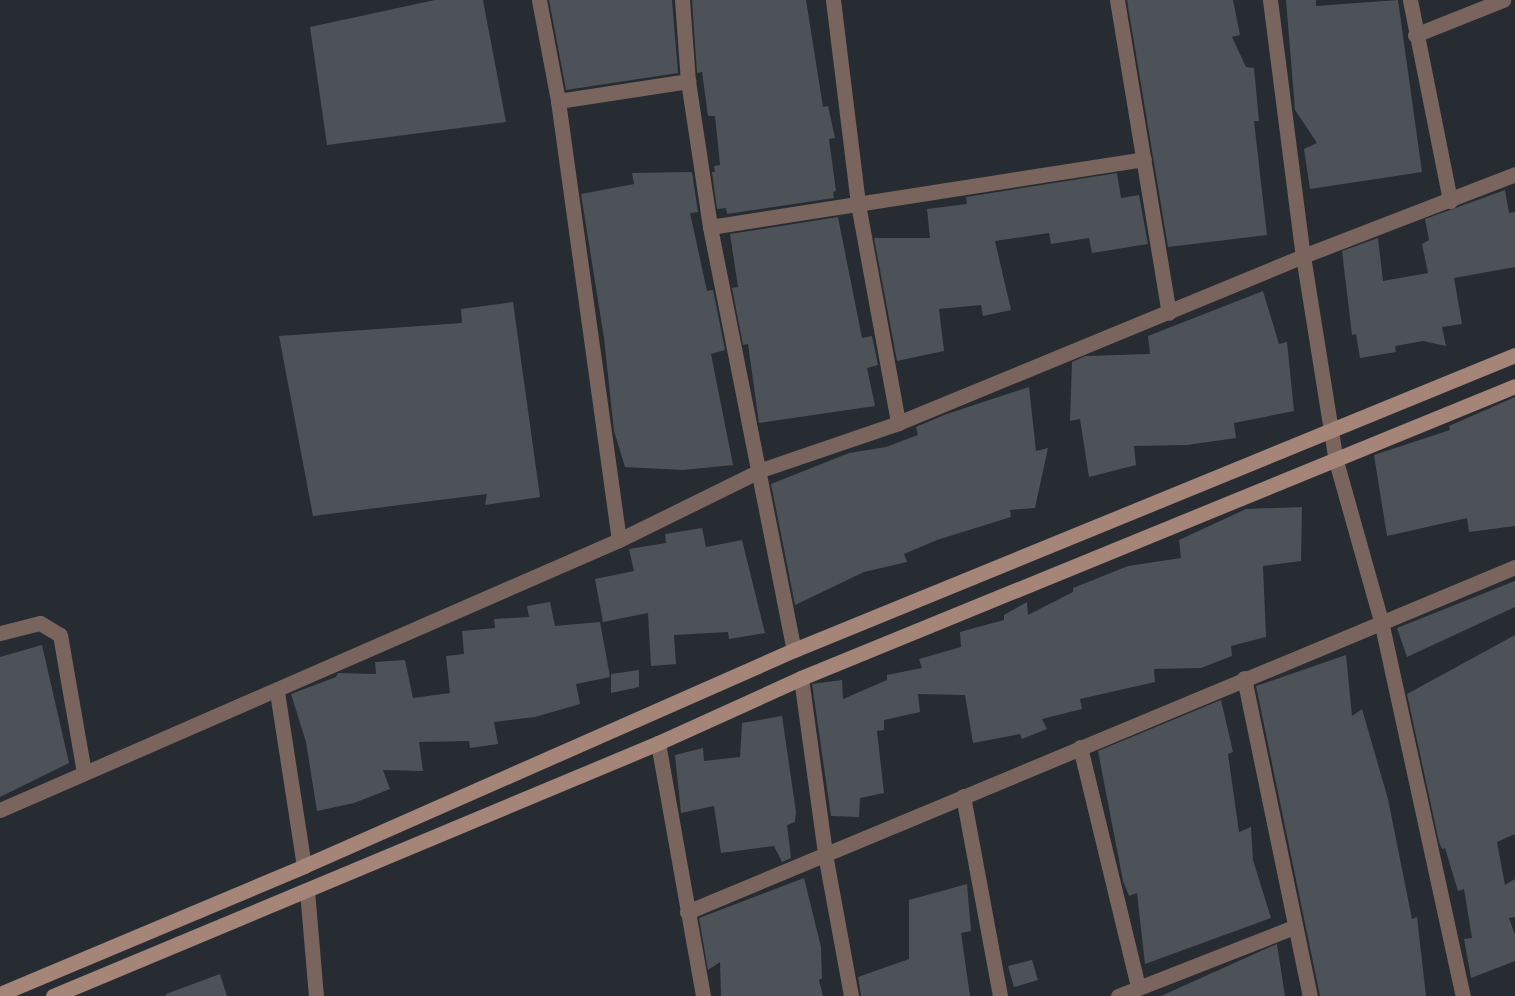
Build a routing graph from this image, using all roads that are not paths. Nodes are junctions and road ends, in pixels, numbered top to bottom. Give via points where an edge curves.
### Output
1 (539, 0) edge
2 (682, 0) edge
3 (833, 0) edge
4 (1117, 0) edge
5 (1270, 0) edge
6 (1410, 0) edge
7 (1503, 0) edge
8 (1415, 34) junction
9 (688, 81) junction
10 (558, 101) junction
11 (1144, 159) junction
12 (1515, 174) edge
13 (1450, 201) junction
14 (858, 204) junction
15 (710, 227) junction
16 (1303, 256) junction
17 (1169, 313) junction
18 (1515, 355) edge
19 (1515, 386) edge
20 (898, 423) junction
21 (1331, 430) junction
22 (1336, 461) junction
23 (761, 470) junction
24 (619, 540) junction
25 (1515, 567) edge
26 (1382, 621) junction
27 (0, 633) edge
28 (794, 650) junction
29 (801, 678) junction
30 (1244, 678) junction
31 (278, 692) junction
32 (658, 743) junction
33 (1080, 747) junction
34 (84, 772) junction
35 (963, 796) junction
36 (0, 810) edge
37 (825, 854) junction
38 (304, 866) junction
39 (307, 891) junction
40 (687, 912) junction
41 (1294, 927) junction
42 (1138, 987) junction
43 (0, 994) edge
44 (53, 996) edge
45 (316, 996) edge
46 (703, 996) edge
47 (851, 996) edge
48 (1000, 996) edge
49 (1118, 996) edge
50 (1310, 996) edge
51 (1463, 996) edge

1 - 10 street
2 - 9 street
3 - 14 street
4 - 11 street
5 - 16 street
6 - 8 street
7 - 8 street
8 - 13 street
9 - 10 street
9 - 15 street
10 - 24 street
11 - 14 street
11 - 17 street
12 - 13 street
13 - 16 street
14 - 15 street
14 - 20 street
15 - 23 street
16 - 17 street
16 - 21 street
17 - 20 street
18 - 21 street
19 - 22 street
20 - 23 street
21 - 22 street
21 - 28 street
22 - 26 street
22 - 29 street
23 - 24 street
23 - 28 street
24 - 31 street
25 - 26 street
26 - 30 street
26 - 51 street
27 - 34 street via 40,623 60,635
28 - 38 street
29 - 32 street
29 - 37 street
30 - 33 street
30 - 41 street
31 - 34 street
31 - 38 street
32 - 39 street
32 - 40 street
33 - 35 street
33 - 42 street
34 - 36 street
35 - 37 street
35 - 48 street
37 - 40 street
37 - 47 street
38 - 43 street
39 - 44 street
39 - 45 street
40 - 46 street
41 - 42 street
41 - 50 street
42 - 49 street

